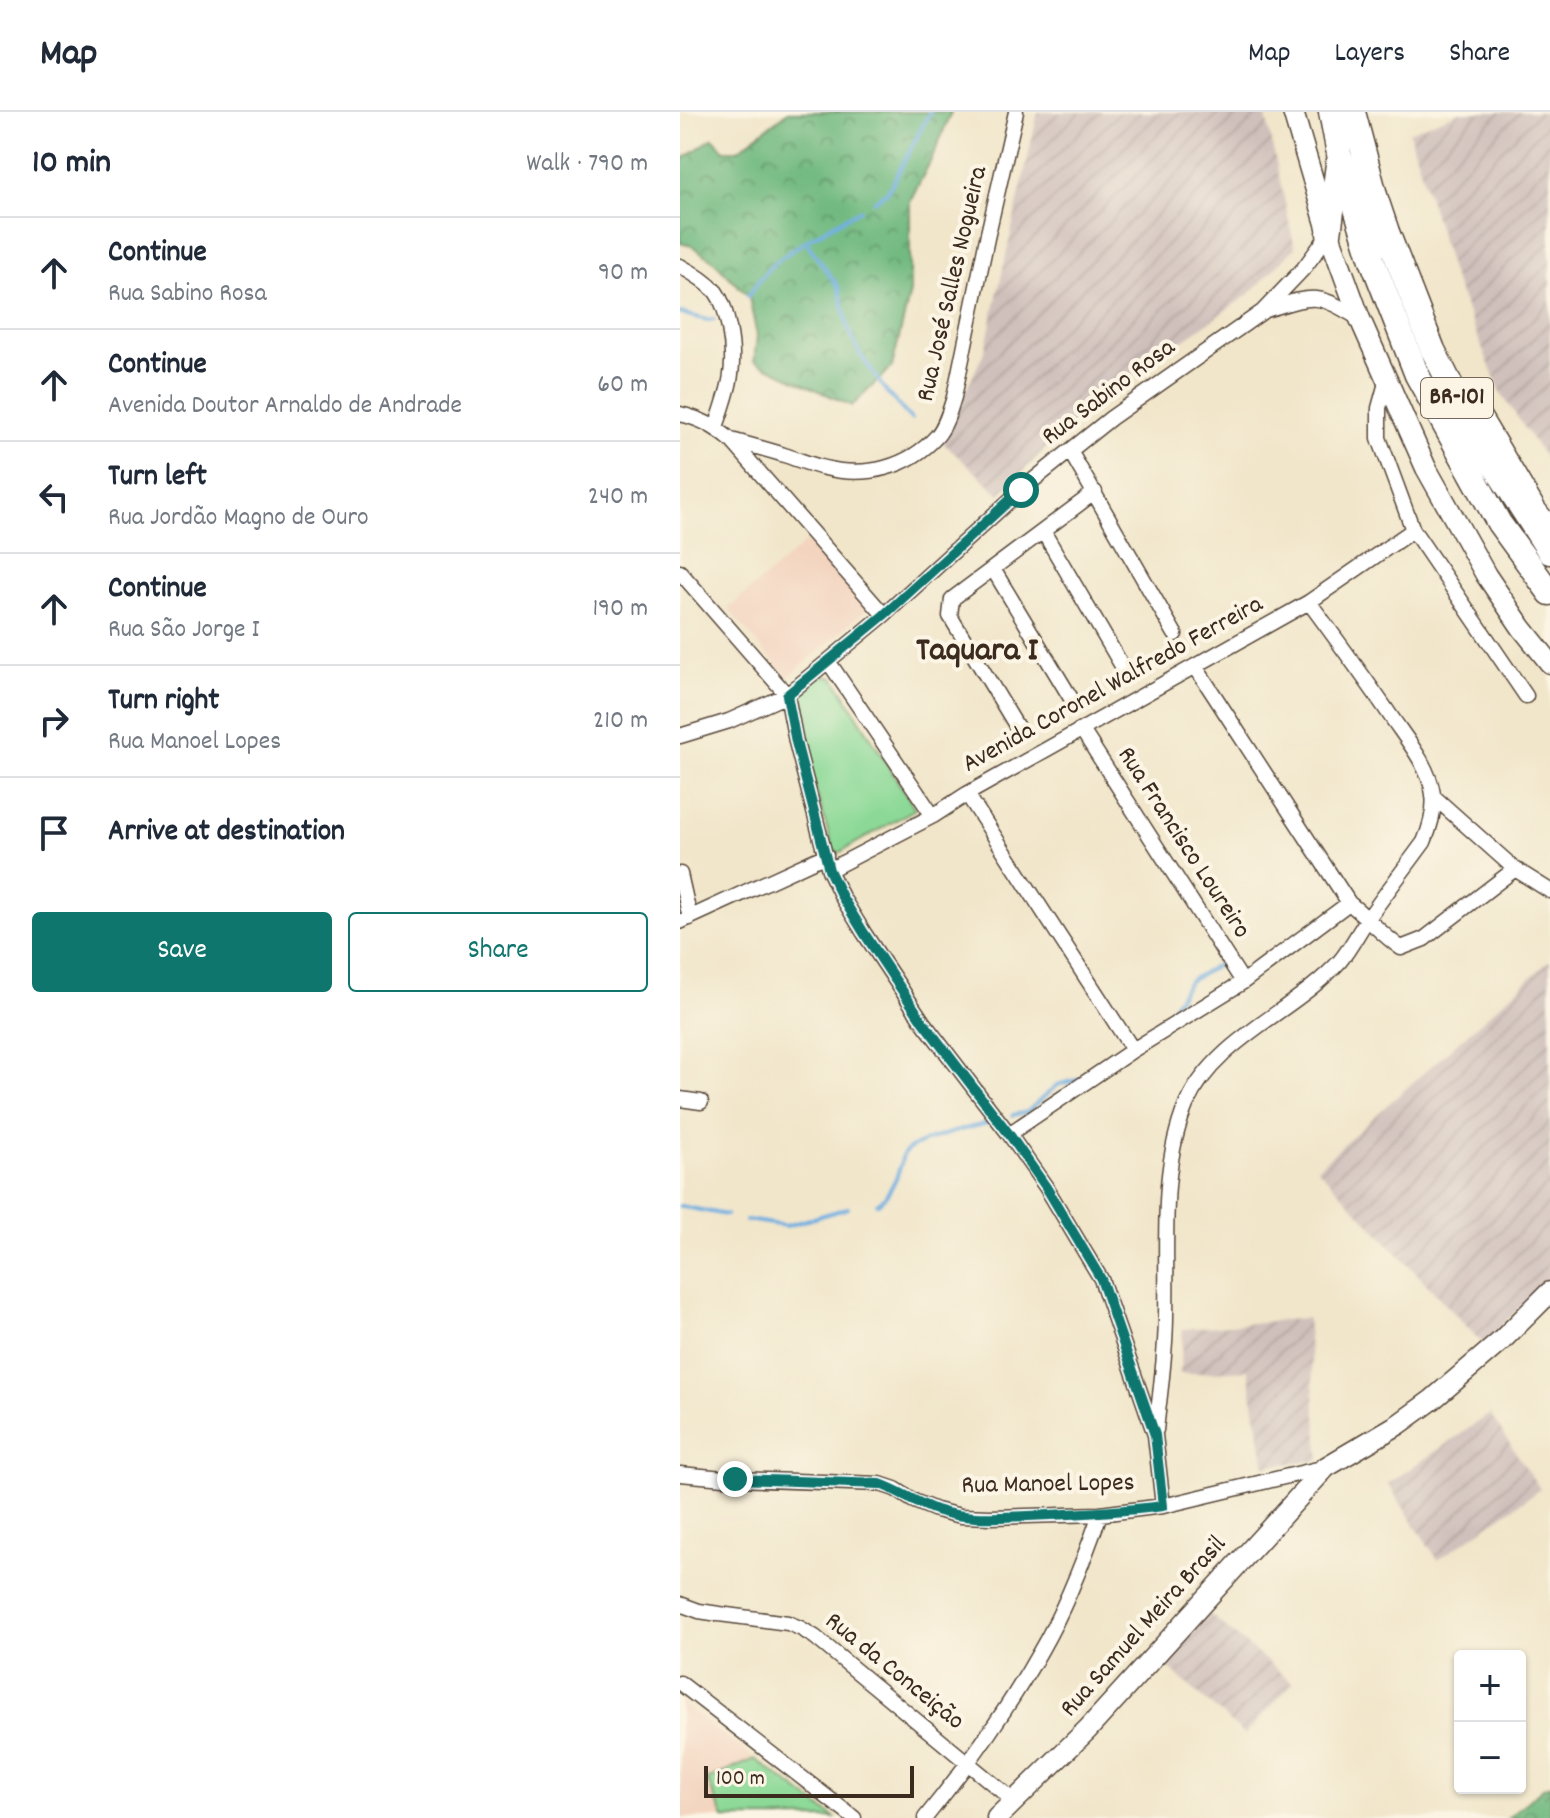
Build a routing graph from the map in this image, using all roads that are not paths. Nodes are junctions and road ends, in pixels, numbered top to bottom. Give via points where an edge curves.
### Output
1 (1016, 112) edge
2 (1293, 112) edge
3 (1331, 112) edge
4 (1353, 112) edge
5 (1365, 112) edge
6 (1339, 154) junction
7 (1329, 234) junction
8 (680, 266) edge
9 (1262, 312) junction
10 (1360, 319) junction
11 (1387, 379) junction
12 (680, 414) edge
13 (716, 427) junction
14 (731, 440) junction
15 (1070, 451) junction
16 (1095, 492) junction
17 (1550, 528) edge
18 (1413, 530) junction
19 (1043, 531) junction
20 (1550, 552) edge
21 (993, 569) junction
22 (680, 572) edge
23 (1550, 593) edge
24 (1309, 602) junction
25 (884, 615) junction
26 (1175, 634) dead end
27 (828, 661) junction
28 (1550, 663) edge
29 (1195, 666) junction
30 (1125, 671) dead end
31 (787, 695) junction
32 (1526, 696) dead end
33 (1072, 700) dead end
34 (1082, 730) junction
35 (1020, 732) dead end
36 (680, 736) edge
37 (967, 794) junction
38 (1433, 796) junction
39 (933, 816) junction
40 (828, 862) junction
41 (1515, 869) junction
42 (680, 874) edge
43 (1550, 891) edge
44 (1349, 903) junction
45 (1368, 918) junction
46 (685, 920) edge
47 (1243, 982) junction
48 (1133, 1050) junction
49 (680, 1099) edge
50 (701, 1102) dead end
51 (1009, 1134) junction
52 (1550, 1292) edge
53 (1155, 1435) junction
54 (1326, 1467) junction
55 (680, 1474) edge
56 (1163, 1506) junction
57 (1100, 1514) junction
58 (680, 1604) edge
59 (680, 1683) edge
60 (968, 1764) junction
61 (1015, 1802) junction
62 (854, 1818) edge
63 (925, 1818) edge
64 (997, 1818) edge

1 - 14 street, Rua José Salles Nogueira via 954,397 938,435 902,463 878,471 824,468
2 - 7 street
3 - 6 main road, BR-101
4 - 20 main road, BR-101 via 1387,232 1433,350 1480,443
5 - 17 street via 1423,307 1464,388
6 - 7 main road
6 - 23 main road, BR-101 via 1372,260 1417,375 1499,523
7 - 9 street, Rua Sabino Rosa
7 - 10 street
8 - 13 street via 714,291 726,312 733,362
9 - 10 street, Rua Sabino Rosa via 1313,297
9 - 15 street, Rua Sabino Rosa
10 - 11 street
11 - 18 street via 1379,408 1379,438
11 - 28 street via 1454,521
12 - 13 street
13 - 14 street
14 - 25 street
15 - 16 street
15 - 25 street, Rua Sabino Rosa
16 - 19 street
16 - 26 street
18 - 24 street, Avenida Coronel Walfredo Ferreira
18 - 32 street
19 - 21 street
19 - 30 street
21 - 33 street
21 - 35 street via 952,599 950,616
22 - 31 street
24 - 29 street, Avenida Coronel Walfredo Ferreira
24 - 38 street via 1410,744
25 - 27 street, Rua Sabino Rosa
27 - 31 street, Rua Sabino Rosa
27 - 39 street
29 - 34 street, Avenida Coronel Walfredo Ferreira
29 - 44 street
31 - 36 street
31 - 40 street
34 - 37 street, Avenida Coronel Walfredo Ferreira
34 - 47 street, Rua Francisco Loureiro
37 - 39 street, Avenida Coronel Walfredo Ferreira
37 - 48 street
38 - 41 street
38 - 45 street via 1424,842
39 - 40 street, Avenida Coronel Walfredo Ferreira
40 - 46 street, Avenida Coronel Walfredo Ferreira
40 - 51 street via 842,897 923,1022
41 - 43 street
41 - 45 street via 1424,939 1401,948
42 - 46 street
44 - 45 street
44 - 47 street
45 - 53 street via 1340,960 1223,1055 1187,1103 1175,1139 1168,1194 1164,1361
47 - 48 street
48 - 51 street
49 - 50 street
51 - 53 street via 1101,1279
52 - 54 street, Rua Manoel Lopes via 1432,1400
53 - 56 street
54 - 56 street, Rua Manoel Lopes
54 - 61 street, Rua Samuel Meira Brasil
55 - 57 street, Rua Manoel Lopes via 880,1484 961,1516
56 - 57 street, Rua Manoel Lopes
57 - 60 street via 1042,1649
58 - 60 street, Rua da Conceição via 800,1628
59 - 62 street
60 - 61 street, Rua da Conceição
60 - 63 street
61 - 64 street, Rua Samuel Meira Brasil

